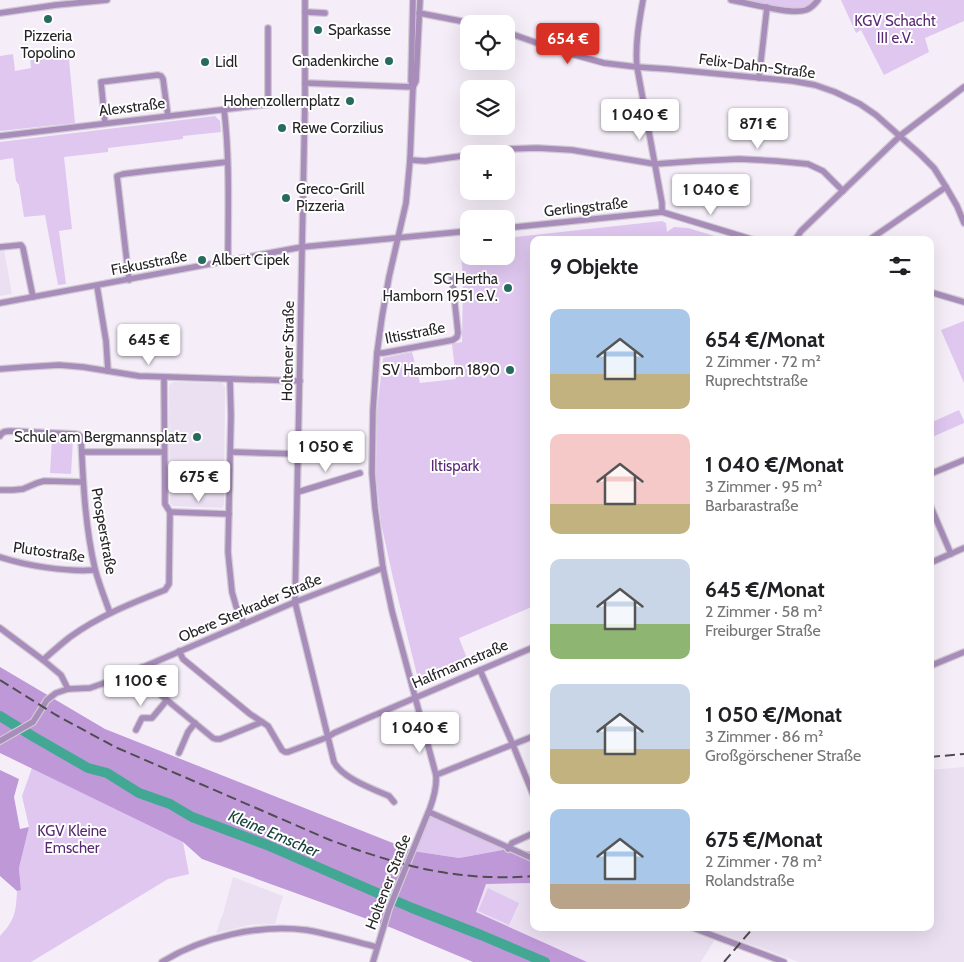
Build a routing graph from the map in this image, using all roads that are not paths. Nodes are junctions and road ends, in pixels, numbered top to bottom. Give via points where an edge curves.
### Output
1 (108, 0) edge
2 (305, 0) edge
3 (413, 0) edge
4 (420, 0) edge
5 (644, 0) edge
6 (731, 0) edge
7 (818, 0) edge
8 (59, 2) edge
9 (767, 7) junction
10 (305, 12) junction
11 (0, 13) edge
12 (325, 13) dead end
13 (419, 14) junction
14 (460, 21) edge
15 (268, 28) dead end
16 (515, 35) edge
17 (637, 67) junction
18 (759, 78) junction
19 (305, 83) junction
20 (414, 87) junction
21 (964, 87) edge
22 (305, 100) junction
23 (268, 104) junction
24 (224, 109) junction
25 (168, 116) junction
26 (105, 123) junction
27 (901, 135) junction
28 (0, 136) edge
29 (515, 149) edge
30 (460, 156) edge
31 (410, 160) junction
32 (228, 162) junction
33 (655, 164) junction
34 (946, 187) junction
35 (843, 191) junction
36 (662, 212) junction
37 (964, 222) edge
38 (515, 227) edge
39 (460, 232) edge
40 (741, 236) edge
41 (798, 236) edge
42 (875, 236) edge
43 (398, 237) junction
44 (0, 247) edge
45 (302, 247) junction
46 (228, 261) junction
47 (452, 276) dead end
48 (129, 280) junction
49 (97, 286) junction
50 (934, 293) edge
51 (33, 297) junction
52 (964, 302) edge
53 (0, 303) edge
54 (377, 353) junction
55 (0, 369) edge
56 (108, 371) junction
57 (164, 378) junction
58 (230, 378) junction
59 (300, 381) junction
60 (0, 436) edge
61 (82, 452) junction
62 (164, 452) junction
63 (231, 452) junction
64 (298, 454) junction
65 (964, 460) edge
66 (934, 472) edge
67 (360, 474) dead end
68 (83, 482) junction
69 (0, 490) edge
70 (298, 492) junction
71 (170, 512) junction
72 (229, 514) junction
73 (934, 514) edge
74 (964, 548) edge
75 (951, 554) junction
76 (0, 557) edge
77 (934, 561) edge
78 (383, 568) junction
79 (96, 570) junction
80 (295, 602) junction
81 (110, 613) junction
82 (244, 623) junction
83 (0, 628) edge
84 (530, 649) edge
85 (179, 651) junction
86 (964, 652) edge
87 (43, 660) junction
88 (934, 664) edge
89 (142, 667) junction
90 (480, 670) junction
91 (68, 689) junction
92 (416, 697) junction
93 (167, 700) junction
94 (262, 722) junction
95 (195, 724) junction
96 (136, 730) dead end
97 (328, 738) junction
98 (530, 738) edge
99 (0, 740) edge
100 (512, 745) junction
101 (179, 753) dead end
102 (436, 775) junction
103 (530, 788) edge
104 (394, 802) dead end
105 (428, 812) junction
106 (530, 835) edge
107 (508, 849) junction
108 (530, 857) edge
109 (701, 931) edge
110 (377, 947) junction
111 (162, 962) edge
112 (373, 962) edge
113 (784, 962) edge

1 - 8 street
2 - 10 street, Holtener Straße
3 - 20 street via 411,80
4 - 13 street
5 - 17 street via 639,21
6 - 9 street
7 - 9 street via 808,10
8 - 11 street
9 - 18 street
10 - 12 street
10 - 19 street, Holtener Straße
13 - 14 street
13 - 20 street
15 - 23 street
16 - 17 street, Felix-Dahn-Straße via 581,58
17 - 18 street, Felix-Dahn-Straße
17 - 33 street
18 - 27 street, Felix-Dahn-Straße via 815,85 835,92 860,104
19 - 20 street
19 - 22 street, Holtener Straße
20 - 31 street
21 - 27 street
22 - 23 street, Alexstraße
22 - 45 street, Holtener Straße
23 - 24 street, Alexstraße
24 - 25 street, Alexstraße
24 - 32 street
25 - 26 street, Alexstraße
25 - 26 street via 163,79 158,75 101,82
26 - 28 street, Alexstraße
27 - 34 street, Felix-Dahn-Straße via 934,168
27 - 35 street
29 - 33 street via 572,150
30 - 31 street
31 - 43 street via 406,203
32 - 46 street
32 - 48 street via 117,176
33 - 35 street via 739,159 808,164 823,171
33 - 36 street
34 - 37 street, Felix-Dahn-Straße
34 - 42 street
35 - 41 street
36 - 38 street, Gerlingstraße
36 - 40 street, Gerlingstraße
39 - 43 street
43 - 45 street
43 - 54 street
44 - 51 street via 21,245 23,248
45 - 46 street, Fiskusstraße
45 - 59 street, Holtener Straße
46 - 48 street, Fiskusstraße
47 - 54 street, Iltisstraße via 457,337
48 - 49 street, Fiskusstraße
49 - 51 street, Fiskusstraße
49 - 56 street
50 - 52 street
51 - 53 street, Fiskusstraße
54 - 78 street via 372,470
55 - 56 street via 59,366
56 - 57 street
57 - 58 street
57 - 62 street
58 - 59 street
58 - 63 street
59 - 64 street, Holtener Straße
60 - 61 street via 5,431 75,434 81,437
61 - 62 street
61 - 68 street, Prosperstraße
62 - 71 street via 164,504
63 - 64 street
63 - 72 street
64 - 70 street, Holtener Straße
65 - 66 street
67 - 70 street
68 - 69 street via 44,481 23,489
68 - 79 street, Prosperstraße
70 - 80 street, Holtener Straße
71 - 72 street
71 - 81 street via 168,588
72 - 82 street via 230,572 236,606
73 - 75 street
74 - 75 street
75 - 77 street
76 - 79 street, Plutostraße via 54,568
78 - 80 street, Obere Sterkrader Straße
78 - 92 street
79 - 81 street, Prosperstraße
80 - 82 street, Obere Sterkrader Straße
80 - 97 street, Holtener Straße
81 - 87 street via 70,638
82 - 85 street, Obere Sterkrader Straße
83 - 87 street
84 - 90 street, Halfmannstraße
85 - 89 street, Obere Sterkrader Straße
85 - 94 street, Halfmannstraße via 184,659
86 - 88 street
87 - 91 street via 61,675
89 - 91 street, Obere Sterkrader Straße via 90,688
89 - 93 street via 151,687
90 - 92 street, Halfmannstraße
90 - 100 street
91 - 99 street, Obere Sterkrader Straße via 47,700 33,722
92 - 97 street, Halfmannstraße
92 - 102 street
93 - 95 street
93 - 96 street via 152,718 143,717
94 - 95 street via 220,739 212,738
94 - 97 street, Halfmannstraße via 284,752
95 - 101 street
97 - 104 street, Holtener Straße via 334,762 340,771 389,796
98 - 100 street
100 - 102 street
100 - 103 street
102 - 105 street, Holtener Straße via 436,793
105 - 107 street
105 - 110 street, Holtener Straße
106 - 107 street via 512,843
107 - 108 street
109 - 113 street
110 - 111 street via 305,930 254,930 213,939
110 - 112 street, Holtener Straße

